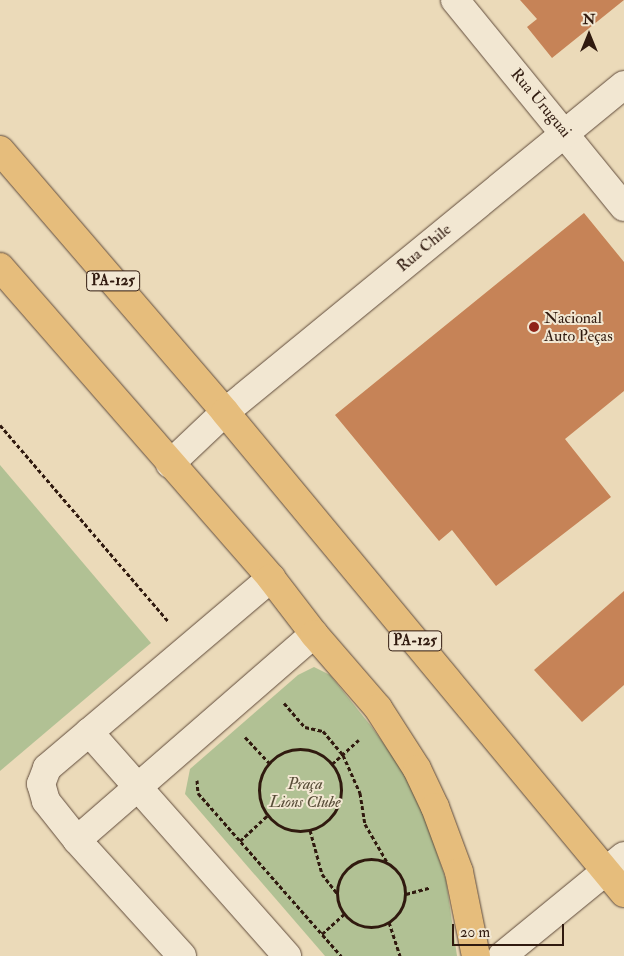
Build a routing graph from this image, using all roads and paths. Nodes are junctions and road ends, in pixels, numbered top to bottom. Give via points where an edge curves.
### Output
1 (455, 0) edge
2 (624, 85) edge
3 (565, 132) junction
4 (0, 150) edge
5 (624, 207) edge
6 (0, 266) edge
7 (225, 412) junction
8 (0, 425) edge
9 (170, 464) junction
10 (271, 578) junction
11 (169, 622) dead end
12 (314, 634) junction
13 (289, 694) dead end
14 (282, 700) junction
15 (276, 706) dead end
16 (250, 729) dead end
17 (89, 732) junction
18 (243, 734) junction
19 (365, 735) dead end
20 (236, 740) dead end
21 (343, 755) junction
22 (269, 763) junction
23 (332, 764) junction
24 (199, 776) dead end
25 (138, 785) junction
26 (268, 815) junction
27 (310, 830) junction
28 (76, 840) junction
29 (240, 841) junction
30 (387, 862) junction
31 (615, 863) edge
32 (436, 886) dead end
33 (336, 893) junction
34 (624, 893) edge
35 (406, 894) junction
36 (344, 914) junction
37 (390, 922) junction
38 (322, 934) junction
39 (182, 956) edge
40 (287, 956) edge
41 (341, 956) edge
42 (400, 956) edge
43 (476, 956) edge
44 (502, 956) edge

1 - 3 street, Rua Uruguai
2 - 3 street, Rua Chile
3 - 5 street, Rua Uruguai
3 - 7 street, Rua Chile
4 - 7 main road, PA-125
6 - 9 main road
7 - 9 street, Rua Chile
7 - 31 main road, PA-125
8 - 11 path
9 - 10 main road
10 - 12 main road
10 - 17 street
12 - 25 street
12 - 43 main road via 378,708 418,769 436,807 458,872
13 - 14 path
14 - 15 path
14 - 21 path via 306,728 323,730
16 - 18 path
17 - 25 street
17 - 28 street via 47,768 41,784 46,801
18 - 20 path
18 - 22 path
19 - 21 path
21 - 23 path
21 - 30 path via 360,793 365,824
22 - 23 path via 285,752 299,748 312,750
22 - 26 path via 259,783 259,797
23 - 27 path via 340,779 340,805 323,825
24 - 29 path via 198,793
25 - 28 street
25 - 40 street
26 - 27 path via 284,828
26 - 29 path
27 - 33 path via 322,874
28 - 39 street
29 - 38 path
30 - 33 path via 364,859 353,863 344,870
30 - 35 path via 402,878
31 - 34 main road, PA-125
31 - 44 street
32 - 35 path
33 - 36 path
35 - 37 path via 401,910
36 - 37 path via 363,926 374,927
36 - 38 path
37 - 42 path
38 - 41 path

